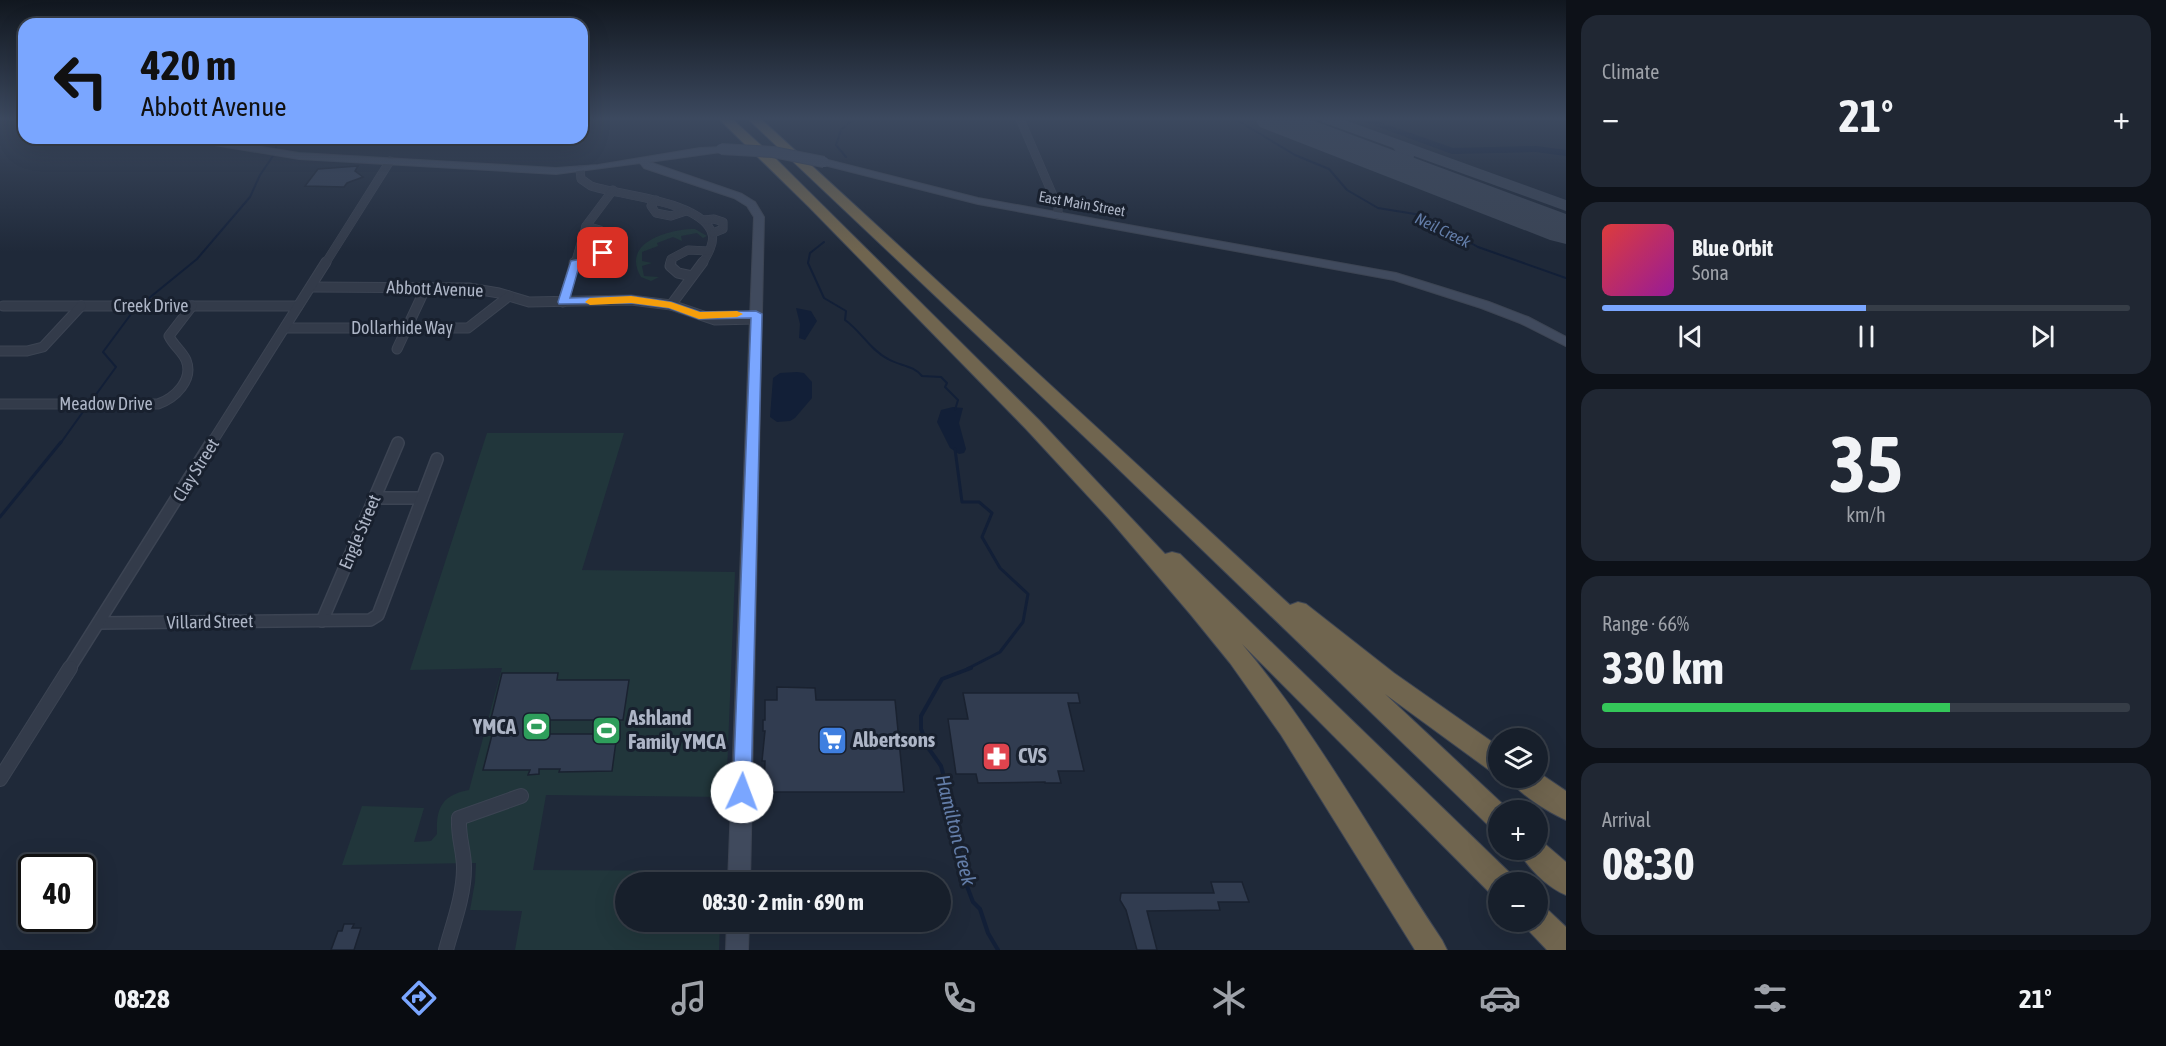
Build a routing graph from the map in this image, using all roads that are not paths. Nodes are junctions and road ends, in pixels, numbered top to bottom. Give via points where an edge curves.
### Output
1 (389, 163) edge
2 (430, 163) edge
3 (621, 163) edge
4 (644, 163) edge
5 (770, 163) edge
6 (802, 163) edge
7 (829, 163) edge
8 (1039, 163) edge
9 (609, 166) junction
10 (655, 168) junction
11 (580, 170) junction
12 (613, 190) junction
13 (1058, 215) junction
14 (703, 220) junction
15 (586, 226) junction
16 (713, 233) junction
17 (708, 251) junction
18 (574, 263) junction
19 (692, 276) junction
20 (310, 287) junction
21 (426, 287) junction
22 (509, 296) junction
23 (563, 302) junction
24 (671, 305) junction
25 (3, 306) dead end
26 (81, 306) junction
27 (192, 306) junction
28 (298, 306) junction
29 (756, 317) junction
30 (285, 328) junction
31 (407, 328) junction
32 (1566, 342) edge
33 (397, 349) dead end
34 (0, 351) edge
35 (0, 404) edge
36 (398, 443) dead end
37 (1116, 455) junction
38 (437, 459) dead end
39 (1078, 472) junction
40 (374, 498) junction
41 (423, 498) junction
42 (322, 621) junction
43 (99, 623) junction
44 (1488, 754) edge
45 (0, 779) edge
46 (1538, 788) edge
47 (521, 796) dead end
48 (1566, 807) edge
49 (1488, 808) edge
50 (1544, 860) edge
51 (739, 872) edge
52 (1489, 872) edge
53 (1566, 881) edge
54 (1548, 930) edge
55 (738, 932) edge
56 (1566, 948) edge
57 (446, 950) edge
58 (737, 950) edge
59 (1432, 950) edge

1 - 20 street, Clay Street
2 - 11 street, East Main Street
3 - 9 street, East Main Street
4 - 10 street
5 - 39 highway via 1006,395
6 - 37 highway
7 - 13 street, East Main Street, bridge via 957,196
8 - 13 street
9 - 10 street
9 - 11 street, East Main Street
10 - 29 street via 738,196 756,208 760,220
11 - 12 street via 581,179 588,185
12 - 14 street via 656,200
12 - 15 street
13 - 32 street, East Main Street via 1407,280 1503,312
14 - 16 street
14 - 16 street via 723,222 723,229
15 - 18 street
15 - 18 street via 600,229 608,242 590,261
16 - 17 street
17 - 19 street
17 - 19 street via 684,250 671,259 672,269
18 - 23 street
19 - 24 street
20 - 21 street, Abbott Avenue
20 - 28 street, Clay Street
21 - 22 street, Abbott Avenue via 469,288
21 - 31 street
22 - 23 street, Abbott Avenue via 529,302
22 - 31 street, Dollarhide Way via 472,326
23 - 24 street, Abbott Avenue via 631,300
24 - 29 street, Abbott Avenue via 715,320
25 - 26 street, Creek Drive
26 - 27 street, Creek Drive
26 - 34 street via 43,347
27 - 28 street, Creek Drive
27 - 35 street, Meadow Drive via 169,336 188,366 181,388 171,400 158,404
28 - 30 street, Clay Street
29 - 51 street
30 - 31 street, Dollarhide Way
30 - 43 street, Clay Street
31 - 33 street
36 - 40 street, Engle Street
37 - 44 highway via 1313,623
37 - 49 highway
38 - 41 street, Villard Street
39 - 52 highway
39 - 59 highway via 1192,600 1273,703
40 - 41 street
40 - 42 street, Engle Street
41 - 42 street, Villard Street via 378,615 361,622
42 - 43 street, Villard Street
43 - 45 street, Clay Street
46 - 48 highway
47 - 57 street via 459,818 464,871
50 - 53 highway
54 - 56 highway
55 - 58 street

